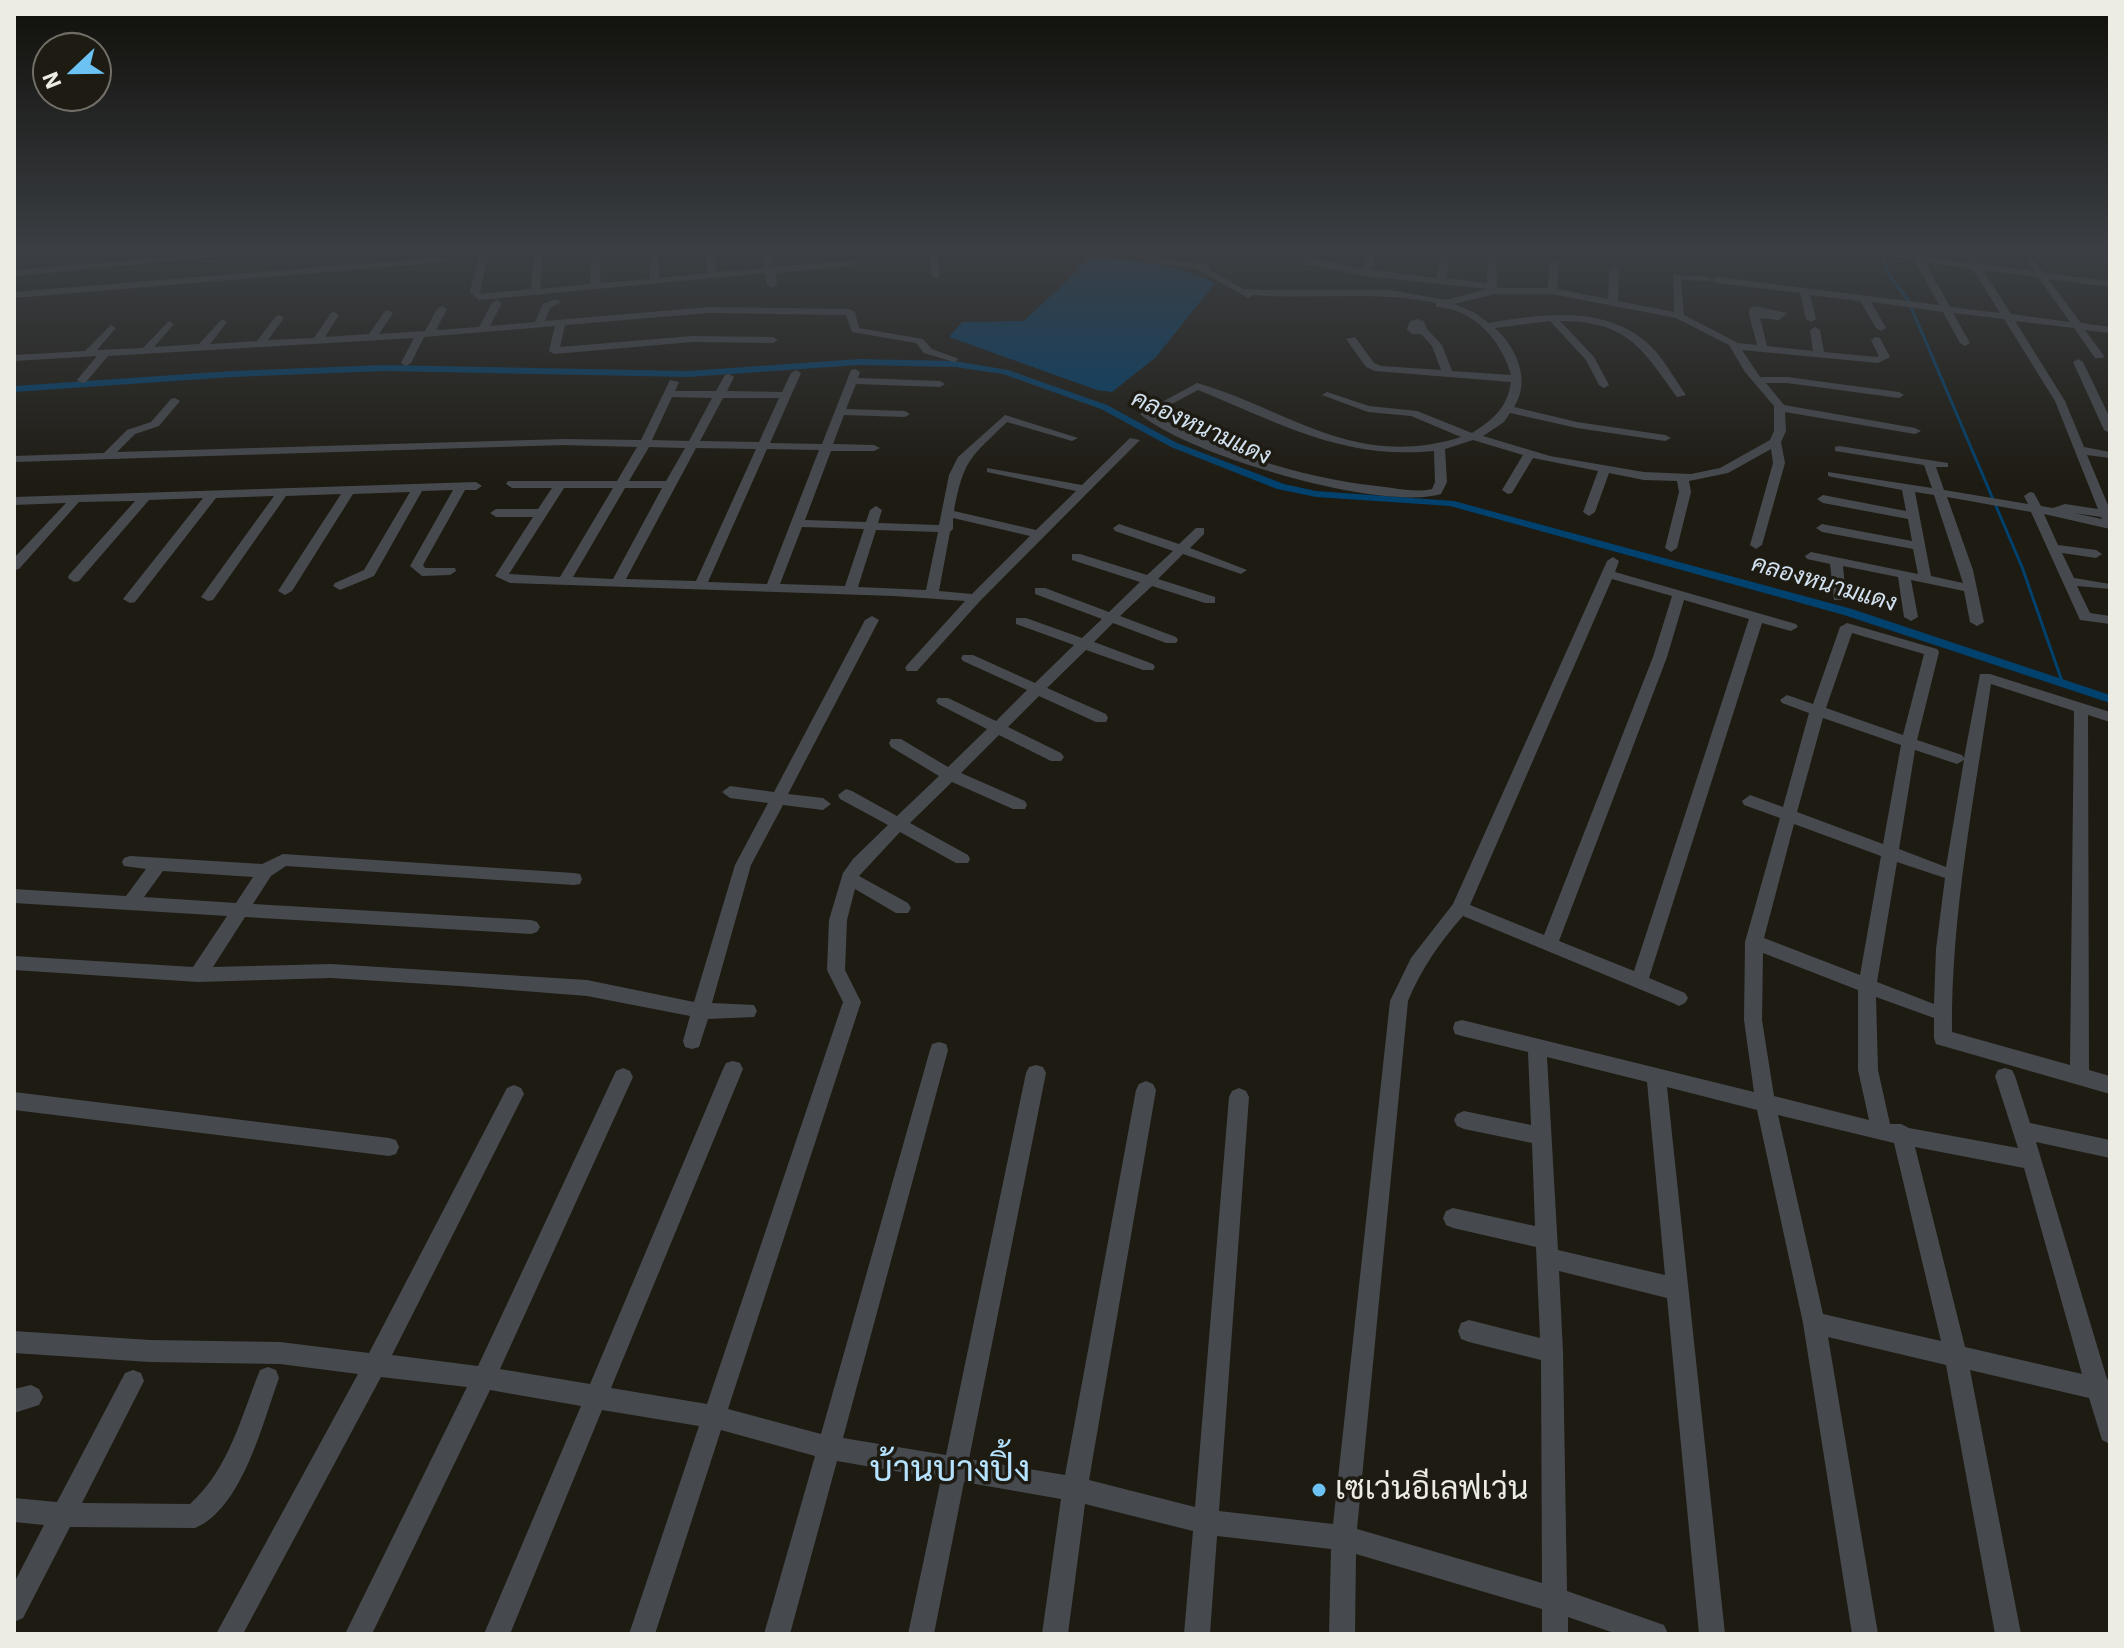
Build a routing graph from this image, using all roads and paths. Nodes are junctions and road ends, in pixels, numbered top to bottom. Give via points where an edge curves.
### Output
1 (108, 332) edge
2 (162, 332) edge
3 (214, 332) edge
4 (269, 332) edge
5 (323, 332) edge
6 (375, 332) edge
7 (449, 332) edge
8 (559, 332) edge
9 (866, 332) edge
10 (1424, 332) edge
11 (1491, 332) edge
12 (1565, 332) edge
13 (1620, 332) edge
14 (1714, 332) edge
15 (1759, 332) edge
16 (1815, 332) edge
17 (1959, 332) edge
18 (2018, 332) edge
19 (2081, 332) edge
20 (425, 334) junction
21 (372, 337) junction
22 (1351, 339) dead end
23 (773, 340) dead end
24 (1876, 340) dead end
25 (317, 341) junction
26 (58, 342) dead end
27 (1965, 343) dead end
28 (260, 344) junction
29 (1735, 346) junction
30 (202, 347) junction
31 (1763, 349) junction
32 (146, 350) junction
33 (105, 353) junction
34 (88, 354) junction
35 (1819, 354) junction
36 (2099, 356) dead end
37 (45, 357) junction
38 (14, 358) edge
39 (954, 359) dead end
40 (2078, 362) dead end
41 (406, 363) dead end
42 (796, 373) dead end
43 (1448, 375) junction
44 (729, 377) dead end
45 (1518, 379) junction
46 (82, 380) dead end
47 (1759, 380) junction
48 (940, 384) dead end
49 (1604, 385) dead end
50 (720, 394) junction
51 (786, 395) junction
52 (1327, 395) dead end
53 (1681, 395) dead end
54 (1899, 395) dead end
55 (175, 401) dead end
56 (1780, 408) junction
57 (1509, 409) junction
58 (840, 412) junction
59 (905, 414) dead end
60 (2110, 429) edge
61 (1915, 431) dead end
62 (1473, 436) junction
63 (1072, 438) dead end
64 (1665, 438) dead end
65 (1134, 440) dead end
66 (646, 442) junction
67 (694, 442) junction
68 (1775, 442) junction
69 (765, 444) junction
70 (827, 447) junction
71 (1439, 447) junction
72 (874, 448) dead end
73 (1839, 449) dead end
74 (2081, 453) junction
75 (1530, 454) junction
76 (107, 456) junction
77 (2110, 457) edge
78 (14, 459) edge
79 (1929, 463) junction
80 (1944, 465) dead end
81 (991, 470) dead end
82 (1604, 471) junction
83 (1832, 474) dead end
84 (1682, 478) junction
85 (561, 483) junction
86 (512, 484) dead end
87 (621, 484) junction
88 (671, 485) junction
89 (476, 486) dead end
90 (461, 487) junction
91 (1908, 488) junction
92 (417, 489) junction
93 (1085, 489) junction
94 (1508, 490) dead end
95 (349, 491) junction
96 (282, 493) junction
97 (1940, 494) junction
98 (212, 495) junction
99 (2030, 496) dead end
100 (145, 497) junction
101 (76, 499) junction
102 (1823, 499) dead end
103 (14, 501) edge
104 (2036, 509) junction
105 (876, 510) dead end
106 (1589, 512) dead end
107 (496, 513) dead end
108 (541, 513) junction
109 (950, 514) junction
110 (1913, 516) junction
111 (2108, 519) edge
112 (798, 523) junction
113 (870, 526) junction
114 (1119, 528) dead end
115 (1822, 528) dead end
116 (947, 529) junction
117 (1200, 531) dead end
118 (1040, 535) junction
119 (1756, 545) dead end
120 (1919, 546) junction
121 (1184, 548) junction
122 (1671, 548) dead end
123 (2054, 548) junction
124 (2096, 554) dead end
125 (1811, 556) dead end
126 (1076, 557) dead end
127 (1836, 561) junction
128 (14, 566) edge
129 (1241, 570) dead end
130 (450, 571) dead end
131 (1904, 574) junction
132 (74, 578) dead end
133 (1925, 579) junction
134 (1150, 580) junction
135 (564, 581) junction
136 (2069, 581) junction
137 (617, 583) junction
138 (340, 586) dead end
139 (700, 586) junction
140 (2105, 586) dead end
141 (1970, 588) junction
142 (772, 589) junction
143 (285, 591) dead end
144 (850, 591) junction
145 (1040, 591) dead end
146 (1679, 594) junction
147 (932, 595) junction
148 (208, 597) dead end
149 (1839, 597) dead end
150 (975, 598) junction
151 (130, 599) dead end
152 (1210, 600) dead end
153 (1757, 616) junction
154 (1911, 617) dead end
155 (1111, 619) junction
156 (872, 620) dead end
157 (2110, 620) edge
158 (1021, 621) dead end
159 (1977, 622) dead end
160 (1791, 627) dead end
161 (1171, 640) dead end
162 (1086, 643) junction
163 (968, 658) dead end
164 (1148, 667) dead end
165 (912, 668) dead end
166 (1037, 690) junction
167 (1787, 700) dead end
168 (943, 701) dead end
169 (2081, 708) junction
170 (1817, 712) junction
171 (2110, 717) edge
172 (1101, 718) dead end
173 (997, 729) junction
174 (1909, 742) junction
175 (896, 743) dead end
176 (1056, 757) dead end
177 (1957, 759) dead end
178 (950, 775) junction
179 (730, 792) dead end
180 (846, 795) dead end
181 (776, 797) junction
182 (1750, 801) dead end
183 (823, 804) dead end
184 (1019, 805) dead end
185 (1787, 815) junction
186 (900, 823) junction
187 (1890, 853) junction
188 (962, 859) dead end
189 (130, 862) dead end
190 (159, 864) junction
191 (265, 871) junction
192 (1943, 872) dead end
193 (849, 878) junction
194 (574, 879) dead end
195 (14, 896) edge
196 (130, 904) junction
197 (902, 908) dead end
198 (1460, 908) junction
199 (241, 911) junction
200 (531, 927) dead end
201 (1754, 942) junction
202 (1550, 943) junction
203 (14, 963) edge
204 (198, 975) junction
205 (1640, 979) junction
206 (1867, 986) junction
207 (1679, 998) dead end
208 (702, 1011) junction
209 (748, 1011) dead end
210 (1932, 1011) dead end
211 (1462, 1028) dead end
212 (692, 1041) dead end
213 (1537, 1046) junction
214 (939, 1050) dead end
215 (733, 1069) dead end
216 (1036, 1073) dead end
217 (2005, 1076) dead end
218 (2079, 1076) junction
219 (623, 1077) dead end
220 (1656, 1078) junction
221 (2110, 1085) edge
222 (1146, 1090) dead end
223 (514, 1094) dead end
224 (1239, 1097) dead end
225 (14, 1101) edge
226 (1765, 1101) junction
227 (1464, 1120) dead end
228 (2020, 1130) junction
229 (1891, 1133) junction
230 (1541, 1136) junction
231 (389, 1147) dead end
232 (2110, 1149) edge
233 (2031, 1160) junction
234 (1453, 1218) dead end
235 (1547, 1248) junction
236 (1677, 1289) junction
237 (1814, 1323) junction
238 (1469, 1331) dead end
239 (14, 1342) edge
240 (1552, 1352) junction
241 (1956, 1356) junction
242 (374, 1367) junction
243 (268, 1378) dead end
244 (484, 1378) junction
245 (133, 1381) dead end
246 (2105, 1390) edge
247 (596, 1398) junction
248 (715, 1417) junction
249 (2110, 1432) edge
250 (830, 1448) junction
251 (954, 1466) junction
252 (1075, 1489) junction
253 (14, 1510) edge
254 (63, 1515) junction
255 (1206, 1522) junction
256 (1344, 1538) junction
257 (1553, 1599) junction
258 (14, 1609) edge
259 (229, 1634) edge
260 (358, 1634) edge
261 (497, 1634) edge
262 (642, 1634) edge
263 (777, 1634) edge
264 (921, 1634) edge
265 (1055, 1634) edge
266 (1197, 1634) edge
267 (1342, 1634) edge
268 (1555, 1634) edge
269 (1655, 1634) edge
270 (1712, 1634) edge
271 (1865, 1634) edge
272 (2008, 1634) edge

1 - 34 street
2 - 32 street
3 - 30 street
4 - 28 street
5 - 25 street
6 - 21 street
7 - 20 street
8 - 23 street via 554,351 702,338
9 - 39 street via 919,341 928,351
10 - 43 street via 1437,345
11 - 45 street via 1511,351
12 - 49 street via 1590,359
13 - 53 street via 1635,338
14 - 29 street
15 - 31 street
16 - 35 street
17 - 27 street
18 - 74 street via 2060,401
19 - 36 street
20 - 21 street
20 - 41 street
21 - 25 street
22 - 43 street via 1379,369
24 - 35 street via 1885,357 1878,360
25 - 28 street
26 - 37 street
28 - 30 street
29 - 31 street
29 - 47 street
30 - 32 street
31 - 35 street
32 - 33 street
33 - 34 street
33 - 46 street
34 - 37 street
37 - 38 street
40 - 60 street
42 - 51 street
43 - 45 street
44 - 50 street
45 - 57 street
47 - 54 street
47 - 56 street
48 - 58 street via 853,377
50 - 51 street
50 - 66 street via 672,388
50 - 67 street
51 - 69 street
52 - 62 street via 1368,409 1413,413
55 - 76 street via 155,424 131,432
56 - 61 street
56 - 68 street
57 - 62 street
57 - 64 street
58 - 59 street
58 - 70 street
62 - 71 street
62 - 75 street
63 - 109 street via 1001,420 959,464
65 - 93 street
66 - 67 street
66 - 76 street
66 - 87 street
67 - 69 street
67 - 88 street
68 - 84 street via 1724,471
68 - 119 street via 1779,463
69 - 70 street
69 - 139 street
70 - 72 street
70 - 112 street
71 - 71 street via 1338,444 1197,386 1145,412 1239,457 1301,479 1368,489 1437,491
73 - 79 street
74 - 77 street
74 - 111 street
75 - 82 street
75 - 94 street
76 - 78 street
79 - 80 street
79 - 97 street
81 - 93 street
82 - 84 street
82 - 106 street
83 - 91 street
84 - 122 street via 1685,492
85 - 86 street
85 - 87 street
85 - 108 street
87 - 88 street
87 - 135 street
88 - 137 street
89 - 90 street
90 - 92 street
90 - 130 street via 416,566 422,572
91 - 97 street
91 - 110 street
92 - 95 street
92 - 138 street via 369,573
93 - 118 street
95 - 96 street
95 - 143 street
96 - 98 street
96 - 148 street
97 - 104 street
97 - 141 street
98 - 100 street
98 - 151 street
99 - 104 street
100 - 101 street
100 - 132 street
101 - 103 street
101 - 128 street
102 - 110 street
104 - 111 street
104 - 123 street
105 - 113 street
107 - 108 street
108 - 135 street via 501,576
109 - 116 street
109 - 118 street
110 - 120 street
112 - 113 street
112 - 142 street
113 - 116 street
113 - 144 street
114 - 121 street
115 - 120 street
116 - 147 street
117 - 121 street
118 - 150 street
120 - 133 street
121 - 129 street
121 - 134 street
123 - 124 street
123 - 136 street
125 - 127 street
126 - 134 street
127 - 131 street
127 - 149 street
131 - 133 street
131 - 154 street
133 - 141 street
134 - 152 street
134 - 155 street
135 - 137 street
136 - 140 street
136 - 157 street via 2085,617
137 - 139 street
139 - 142 street
141 - 159 street
142 - 144 street
144 - 147 street
145 - 155 street
146 - 153 street
146 - 198 street via 1611,568
146 - 202 street via 1660,657
147 - 150 street
150 - 165 street
153 - 160 street
153 - 205 street
155 - 161 street
155 - 162 street
156 - 181 street
158 - 162 street
162 - 164 street
162 - 166 street
163 - 166 street
166 - 172 street
166 - 173 street
167 - 170 street
168 - 173 street
169 - 171 street
169 - 218 street
169 - 218 street via 1985,677 1947,934 1942,1014 1943,1038
170 - 174 street
170 - 174 street via 1844,629 1855,627 1919,647 1932,652
170 - 185 street
173 - 176 street
173 - 178 street
174 - 177 street
174 - 187 street
175 - 178 street
178 - 184 street
178 - 186 street
179 - 181 street
180 - 186 street
181 - 183 street
181 - 208 street via 743,865
182 - 185 street
185 - 187 street
185 - 201 street
186 - 188 street
186 - 193 street
187 - 192 street
187 - 206 street
189 - 190 street
190 - 191 street
190 - 196 street
191 - 194 street via 283,860 298,860
191 - 199 street
193 - 197 street
193 - 248 street via 838,920 836,970 852,1002
195 - 196 street
196 - 199 street
198 - 202 street
198 - 256 street via 1424,951 1399,1001
199 - 200 street
199 - 204 street
201 - 206 street
201 - 226 street via 1755,1044
202 - 205 street
203 - 204 street
204 - 208 street via 331,971 476,980 587,988
205 - 207 street
206 - 210 street
206 - 229 street via 1868,1070
208 - 209 street
208 - 212 street
211 - 213 street
213 - 220 street
213 - 230 street
214 - 250 street
215 - 247 street
216 - 251 street
217 - 228 street
218 - 221 street
219 - 244 street
220 - 226 street
220 - 236 street
222 - 252 street
223 - 242 street
224 - 255 street
225 - 231 street
226 - 229 street
226 - 237 street
227 - 230 street
228 - 232 street
228 - 233 street
229 - 233 street
229 - 241 street
230 - 235 street
233 - 246 street
234 - 235 street
235 - 236 street
235 - 240 street
236 - 270 street
237 - 241 street
237 - 271 street
238 - 240 street
239 - 242 street via 280,1353
240 - 257 street
241 - 246 street
241 - 272 street
242 - 244 street
242 - 259 street
243 - 254 street via 235,1462 211,1505 195,1516
244 - 247 street
244 - 260 street
245 - 254 street
246 - 249 street
247 - 248 street
247 - 261 street
248 - 250 street
248 - 262 street
250 - 251 street
250 - 263 street
251 - 252 street
251 - 264 street
252 - 255 street
252 - 265 street
253 - 254 street
254 - 258 street
255 - 256 street
255 - 266 street
256 - 257 street
256 - 267 street
257 - 268 street
257 - 269 street

